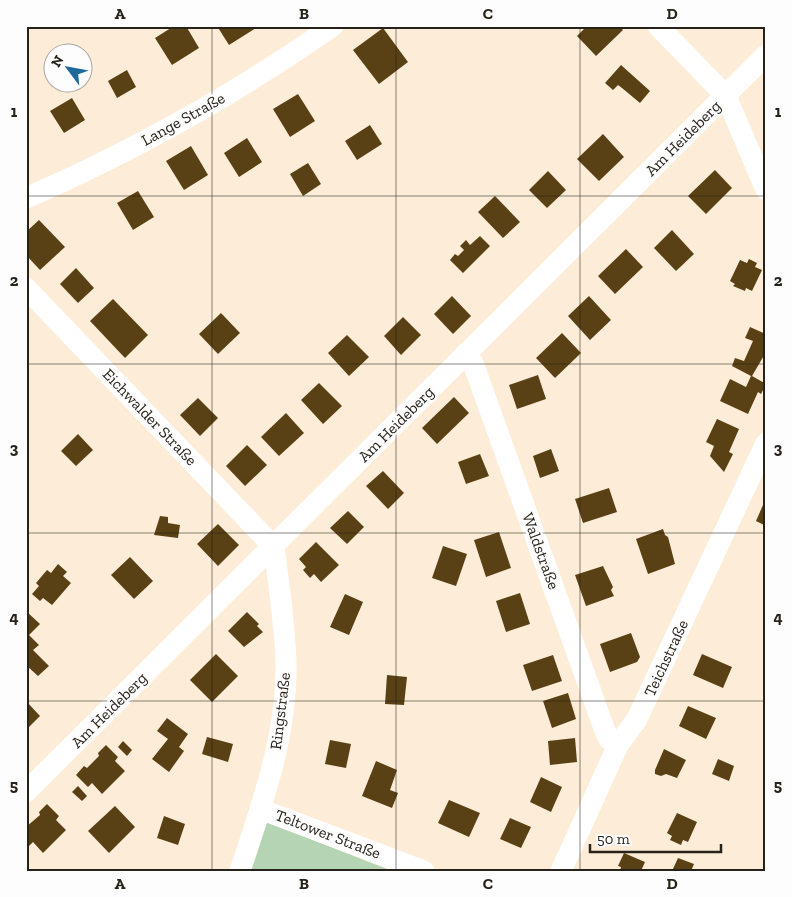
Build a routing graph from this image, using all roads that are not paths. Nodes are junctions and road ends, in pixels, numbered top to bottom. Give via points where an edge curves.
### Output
1 (333, 26) edge
2 (658, 26) edge
3 (766, 55) edge
4 (726, 96) junction
5 (766, 190) edge
6 (26, 198) edge
7 (26, 288) edge
8 (465, 354) junction
9 (766, 442) edge
10 (274, 547) junction
11 (618, 745) junction
12 (26, 792) edge
13 (260, 809) junction
14 (240, 871) edge
15 (424, 871) edge
16 (561, 871) edge

1 - 6 street, Lange Straße via 197,112 104,162
2 - 4 street
3 - 4 street, Am Heideberg
4 - 5 street
4 - 8 street, Am Heideberg
7 - 10 street, Eichwalder Straße
8 - 10 street, Am Heideberg
8 - 11 street, Waldstraße via 473,362 604,728 609,739
9 - 11 street, Teichstraße via 637,719
10 - 12 street, Am Heideberg
10 - 13 street, Ringstraße via 286,674 274,764
11 - 16 street, Teichstraße
13 - 14 street, Ringstraße
13 - 15 street, Teltower Straße

